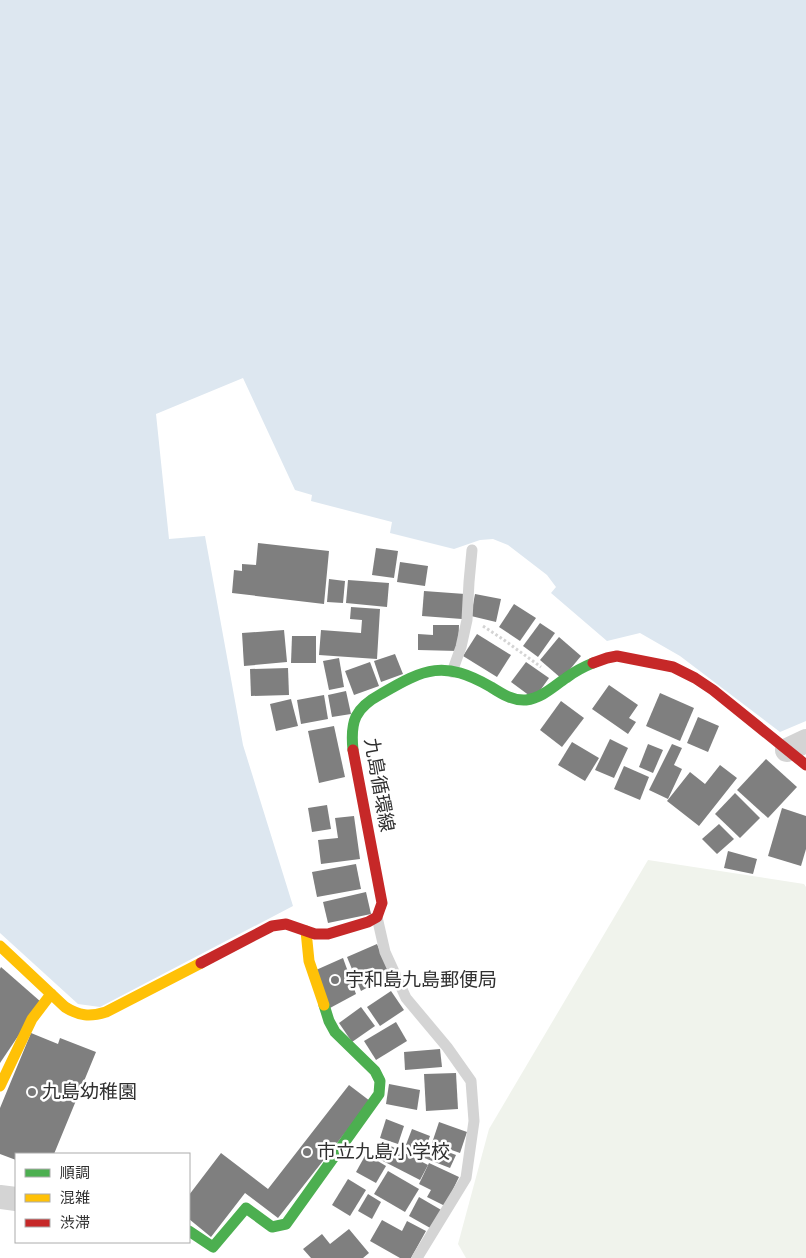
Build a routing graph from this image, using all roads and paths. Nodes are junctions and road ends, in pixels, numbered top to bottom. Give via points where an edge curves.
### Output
1 (472, 550) dead end
2 (467, 620) junction
3 (452, 672) junction
4 (561, 682) junction
5 (796, 746) edge
6 (806, 765) edge
7 (377, 918) junction
8 (306, 931) junction
9 (0, 946) edge
10 (51, 994) junction
11 (3, 1070) edge
12 (0, 1086) edge
13 (0, 1197) edge
14 (15, 1199) edge
15 (190, 1232) edge
16 (417, 1258) edge

1 - 2 lane
2 - 3 lane
2 - 4 path via 477,622
3 - 4 main road, 九島循環線 via 474,678 520,701 535,699
3 - 7 main road, 九島循環線 via 435,670 421,673 368,701 352,722 351,739 382,903
4 - 5 main road, 九島循環線 via 586,666 618,656 673,667 695,678
5 - 6 main road, 九島循環線
7 - 8 main road via 328,934
7 - 16 lane via 385,952 406,998 448,1047 471,1082 474,1121 466,1178
8 - 10 main road via 286,924 272,926 95,1016 75,1014
8 - 15 main road via 309,961 329,1020 335,1032 375,1071 380,1081 379,1094 286,1224 272,1227 246,1208 213,1247
9 - 10 main road
10 - 11 main road via 32,1019
11 - 12 main road
13 - 14 street

